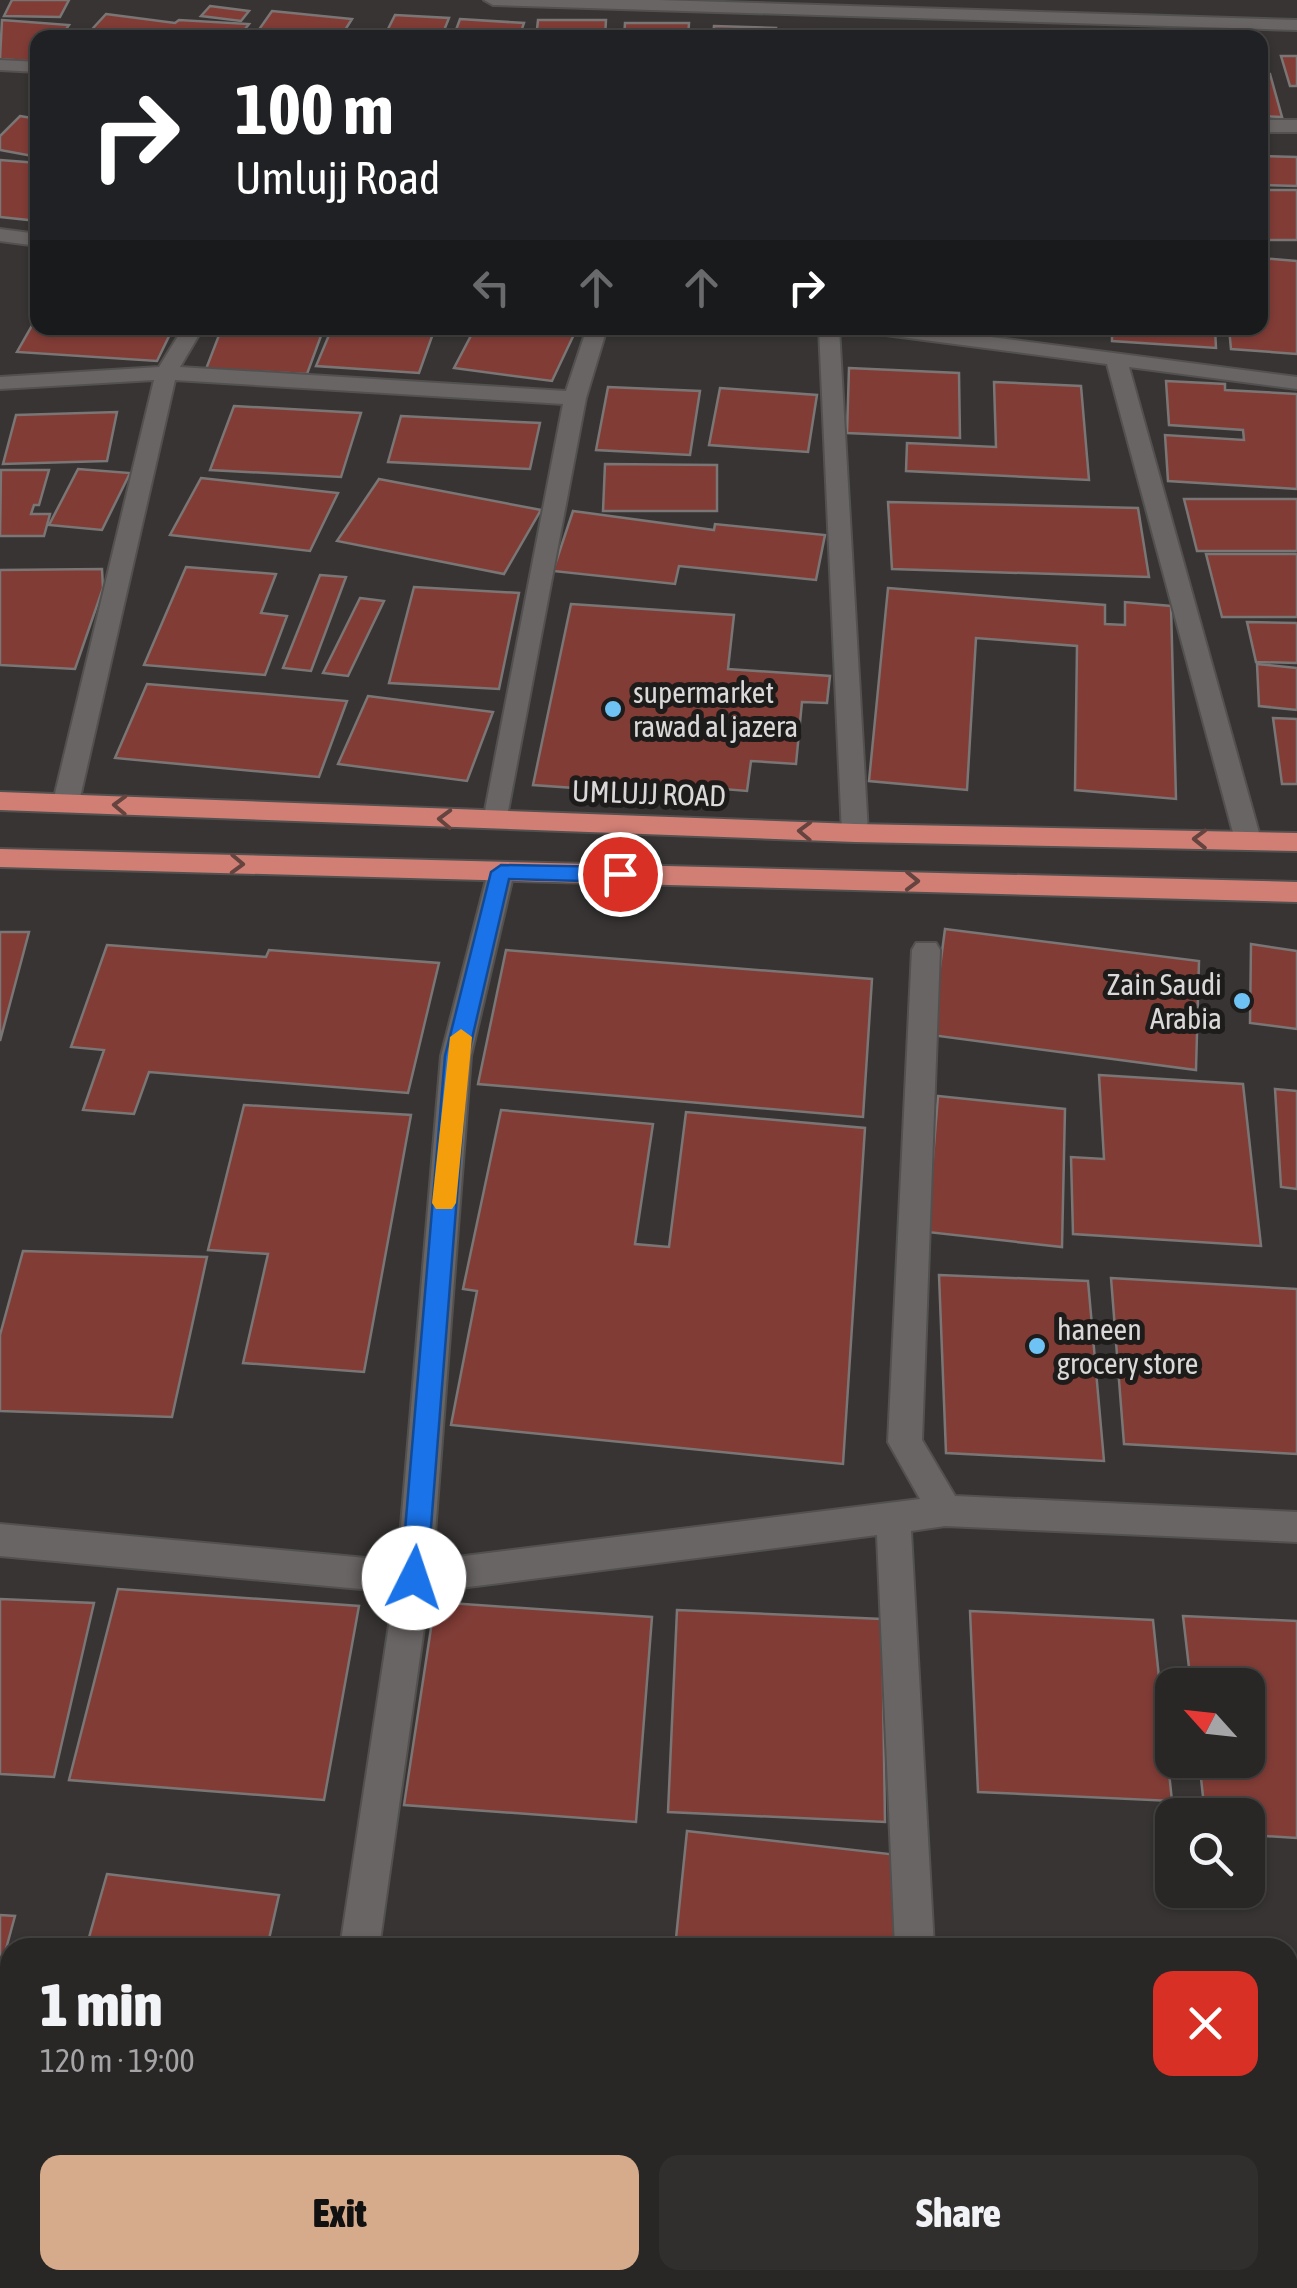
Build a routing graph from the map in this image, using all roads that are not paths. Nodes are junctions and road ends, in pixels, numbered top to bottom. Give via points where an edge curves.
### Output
1 (493, 0) edge
2 (1297, 26) edge
3 (0, 65) edge
4 (30, 67) edge
5 (1268, 126) edge
6 (1297, 126) edge
7 (0, 235) edge
8 (30, 239) edge
9 (189, 335) edge
10 (595, 335) edge
11 (829, 335) edge
12 (935, 335) edge
13 (1116, 357) junction
14 (166, 373) junction
15 (0, 383) edge
16 (1297, 383) edge
17 (575, 398) junction
18 (0, 801) edge
19 (66, 802) junction
20 (496, 821) junction
21 (855, 833) junction
22 (1248, 840) junction
23 (1297, 842) edge
24 (0, 858) edge
25 (501, 872) junction
26 (1297, 892) edge
27 (926, 950) dead end
28 (946, 1511) junction
29 (893, 1519) junction
30 (1297, 1528) edge
31 (0, 1540) edge
32 (414, 1578) junction
33 (360, 1938) edge
34 (914, 1938) edge

1 - 2 street
3 - 4 street
5 - 6 street
7 - 8 street
9 - 14 street
10 - 17 street
11 - 21 street
12 - 13 street
13 - 16 street
13 - 22 street
14 - 15 street
14 - 17 street
14 - 19 street
17 - 20 street
18 - 19 highway, UMLUJJ ROAD
20 -> 19 highway, UMLUJJ ROAD
21 -> 20 highway, UMLUJJ ROAD
22 -> 21 highway, UMLUJJ ROAD
22 - 23 highway, UMLUJJ ROAD
24 -> 25 highway
25 -> 26 highway
25 - 32 street via 456,1056
27 - 28 street via 905,1442
28 - 29 street
28 - 30 street
29 - 32 street
29 - 34 street
31 - 32 street
32 - 33 street

